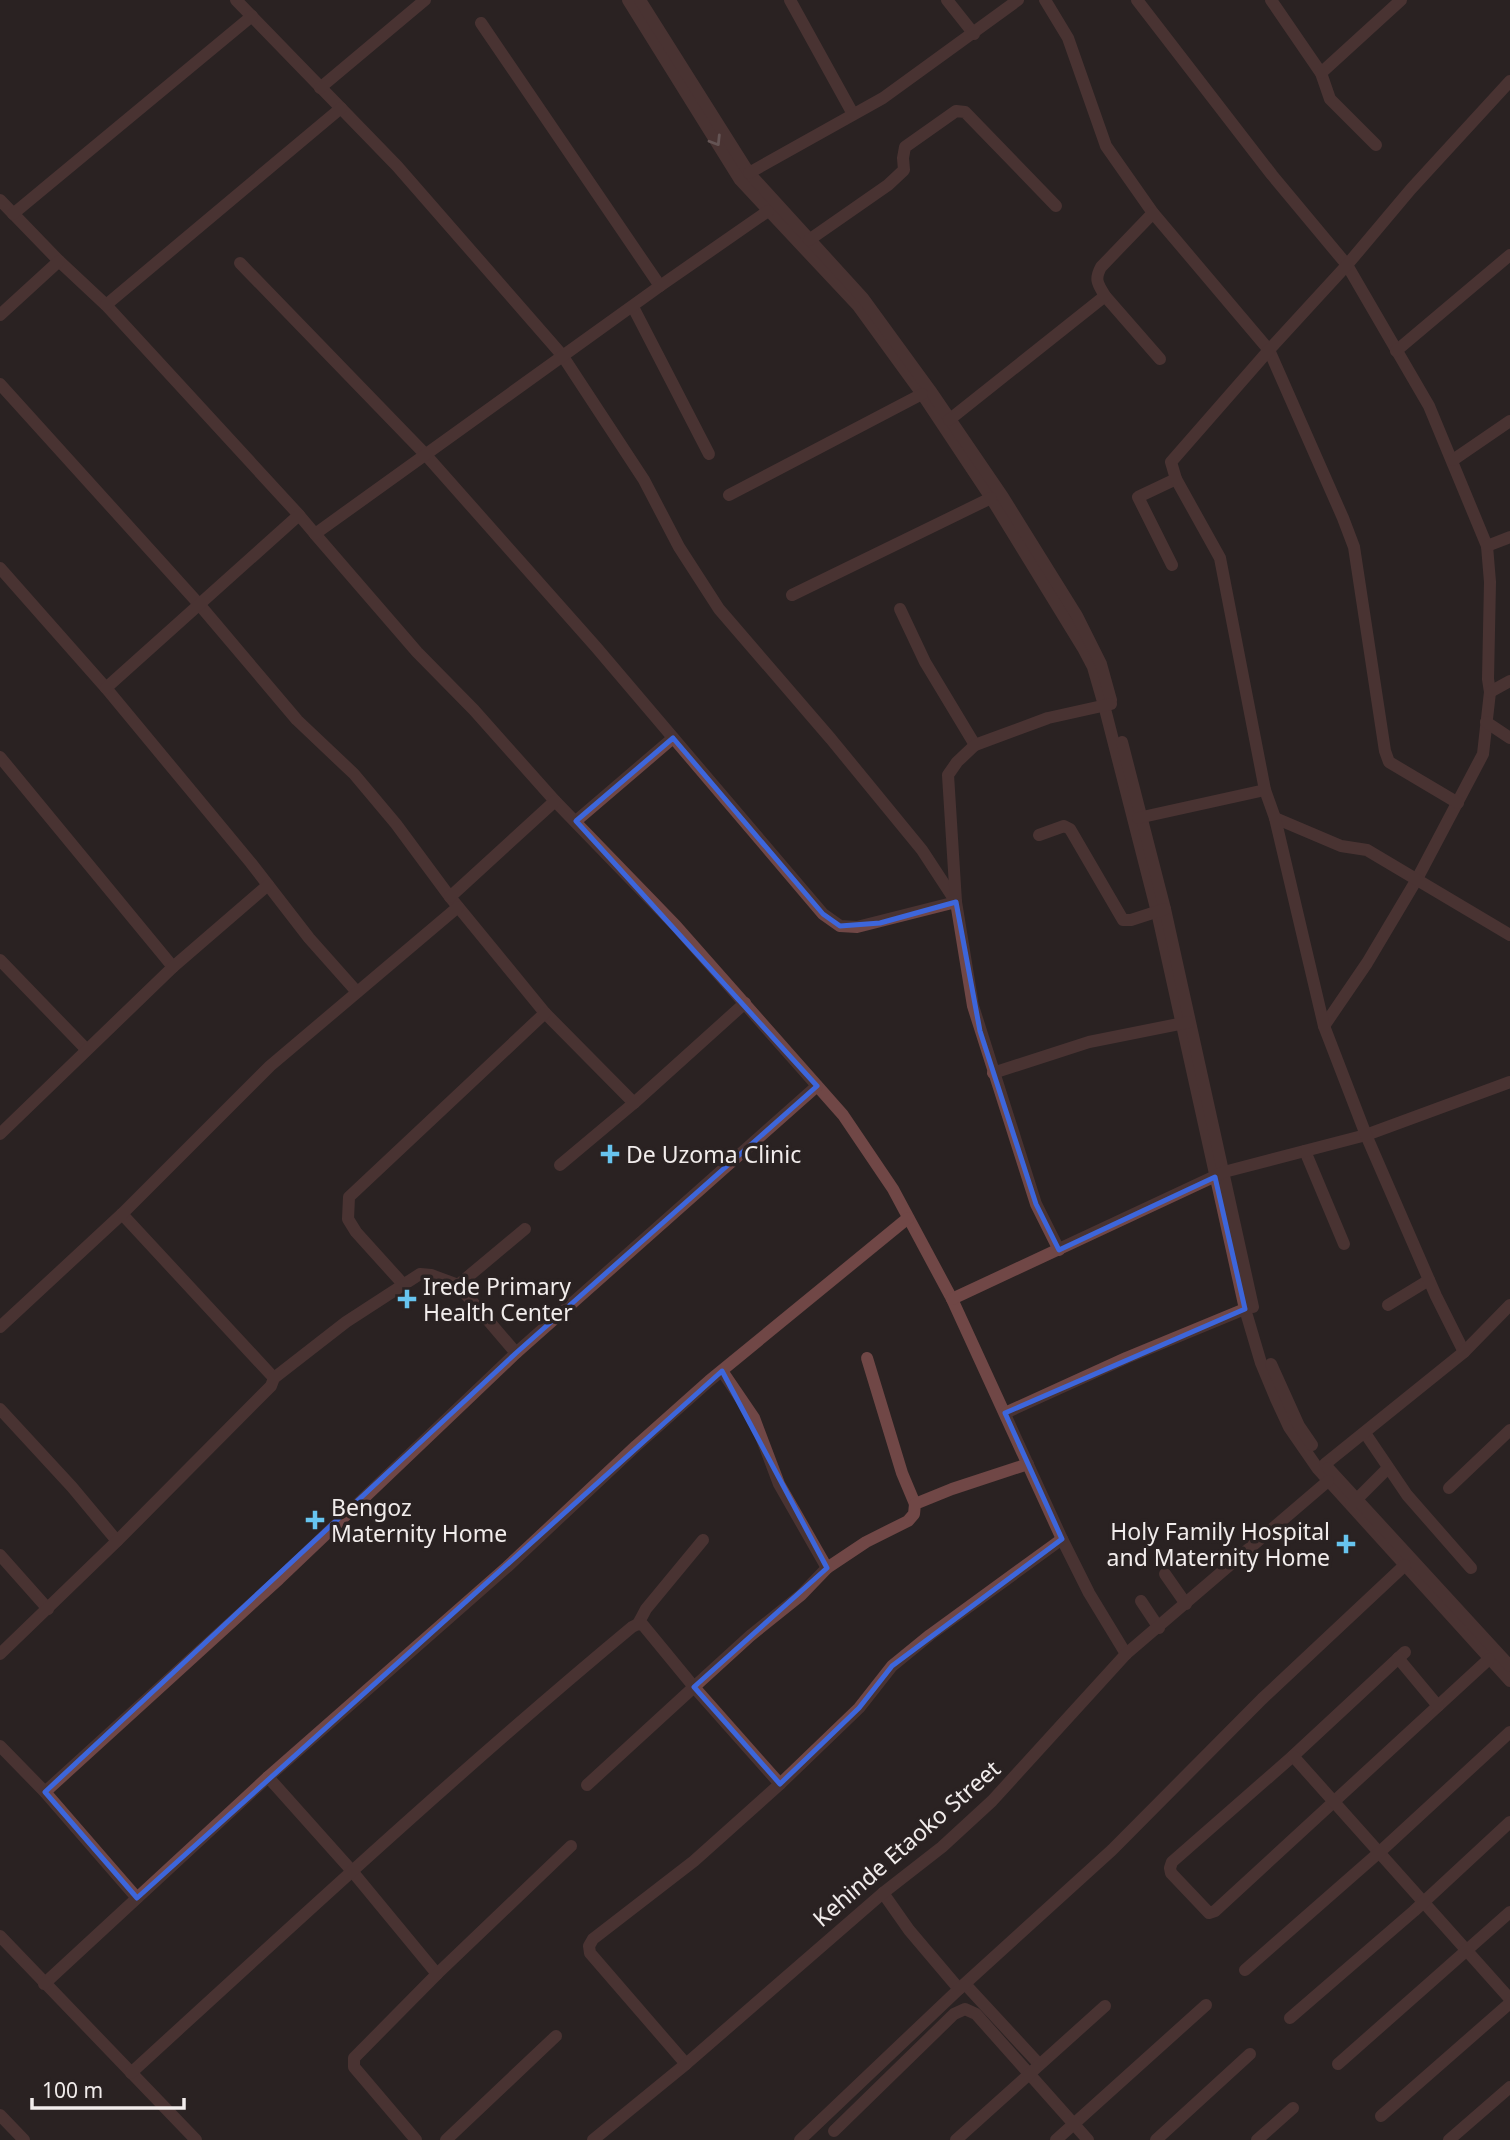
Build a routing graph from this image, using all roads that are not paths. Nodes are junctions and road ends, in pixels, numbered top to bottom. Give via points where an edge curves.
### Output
1 (236, 0) edge
2 (425, 0) edge
3 (628, 0) edge
4 (640, 0) edge
5 (790, 0) edge
6 (947, 0) edge
7 (1018, 0) edge
8 (1045, 0) edge
9 (1137, 0) edge
10 (1271, 0) edge
11 (1401, 0) edge
12 (252, 16) junction
13 (481, 23) dead end
14 (974, 34) junction
15 (1321, 74) junction
16 (1510, 82) edge
17 (320, 88) junction
18 (341, 108) junction
19 (853, 114) junction
20 (1376, 145) dead end
21 (750, 173) junction
22 (0, 200) edge
23 (1056, 206) dead end
24 (768, 211) junction
25 (1153, 213) junction
26 (12, 214) junction
27 (809, 240) junction
28 (1510, 255) edge
29 (59, 261) junction
30 (240, 263) dead end
31 (1347, 265) junction
32 (660, 286) junction
33 (1105, 296) junction
34 (106, 305) junction
35 (633, 307) junction
36 (0, 315) edge
37 (1269, 349) junction
38 (1396, 351) junction
39 (562, 355) junction
40 (1160, 359) dead end
41 (0, 384) edge
42 (922, 394) junction
43 (949, 420) junction
44 (1510, 421) edge
45 (425, 454) junction
46 (709, 454) dead end
47 (1453, 460) junction
48 (1176, 479) junction
49 (729, 495) dead end
50 (991, 498) junction
51 (299, 516) junction
52 (315, 534) junction
53 (1510, 537) edge
54 (1487, 546) junction
55 (1172, 565) dead end
56 (0, 568) edge
57 (792, 595) dead end
58 (198, 603) junction
59 (900, 609) dead end
60 (1510, 681) edge
61 (106, 688) junction
62 (1490, 692) junction
63 (1108, 704) junction
64 (1486, 722) junction
65 (673, 738) junction
66 (1510, 738) edge
67 (975, 745) junction
68 (0, 757) edge
69 (1265, 790) junction
70 (555, 801) junction
71 (1458, 803) junction
72 (1138, 818) junction
73 (1275, 818) junction
74 (576, 821) junction
75 (1039, 835) dead end
76 (1417, 879) junction
77 (268, 886) junction
78 (454, 902) junction
79 (956, 902) junction
80 (1161, 910) junction
81 (1510, 935) edge
82 (0, 960) edge
83 (173, 967) junction
84 (357, 992) junction
85 (745, 1003) junction
86 (545, 1013) junction
87 (1186, 1022) junction
88 (1324, 1026) junction
89 (86, 1049) junction
90 (993, 1073) junction
91 (1510, 1082) edge
92 (817, 1086) junction
93 (634, 1103) junction
94 (1, 1131) edge
95 (1366, 1135) junction
96 (1305, 1151) junction
97 (560, 1165) dead end
98 (1219, 1175) junction
99 (122, 1214) junction
100 (908, 1218) junction
101 (525, 1228) dead end
102 (1344, 1244) dead end
103 (1059, 1250) junction
104 (1429, 1280) junction
105 (403, 1284) junction
106 (458, 1285) junction
107 (952, 1299) junction
108 (1388, 1305) dead end
109 (1510, 1305) edge
110 (1249, 1308) junction
111 (0, 1327) edge
112 (1464, 1352) junction
113 (516, 1353) junction
114 (867, 1358) dead end
115 (722, 1371) junction
116 (274, 1378) junction
117 (0, 1409) edge
118 (1005, 1413) junction
119 (1510, 1430) edge
120 (1365, 1433) junction
121 (1028, 1464) junction
122 (1325, 1464) junction
123 (1388, 1468) junction
124 (1328, 1481) junction
125 (1449, 1488) dead end
126 (1354, 1502) junction
127 (915, 1504) junction
128 (1062, 1539) junction
129 (703, 1540) dead end
130 (117, 1541) junction
131 (1395, 1547) junction
132 (0, 1555) edge
133 (1405, 1565) junction
134 (827, 1568) junction
135 (1471, 1568) dead end
136 (1165, 1574) dead end
137 (1141, 1601) dead end
138 (1186, 1604) junction
139 (48, 1609) junction
140 (638, 1624) junction
141 (1159, 1628) junction
142 (0, 1654) edge
143 (1126, 1654) junction
144 (1489, 1660) junction
145 (1510, 1666) edge
146 (1510, 1681) edge
147 (694, 1687) junction
148 (1438, 1706) junction
149 (1510, 1732) edge
150 (0, 1746) edge
151 (1293, 1756) junction
152 (268, 1777) junction
153 (780, 1784) junction
154 (587, 1785) dead end
155 (45, 1792) junction
156 (1334, 1802) junction
157 (1510, 1822) edge
158 (571, 1846) dead end
159 (1380, 1853) junction
160 (352, 1871) junction
161 (883, 1893) junction
162 (137, 1898) junction
163 (1424, 1902) junction
164 (1510, 1912) edge
165 (2, 1941) edge
166 (1467, 1950) junction
167 (1245, 1970) dead end
168 (437, 1974) junction
169 (44, 1984) junction
170 (962, 1986) junction
171 (1510, 2001) edge
172 (1206, 2005) dead end
173 (1105, 2006) dead end
174 (1290, 2018) dead end
175 (556, 2036) dead end
176 (1250, 2054) dead end
177 (686, 2064) junction
178 (1039, 2064) junction
179 (1338, 2064) dead end
180 (131, 2073) junction
181 (1028, 2075) junction
182 (1510, 2087) edge
183 (1293, 2108) dead end
184 (0, 2115) edge
185 (1381, 2116) dead end
186 (1074, 2125) junction
187 (834, 2131) dead end
188 (24, 2140) edge
189 (196, 2140) edge
190 (416, 2140) edge
191 (446, 2140) edge
192 (593, 2140) edge
193 (800, 2140) edge
194 (956, 2140) edge
195 (1056, 2140) edge
196 (1088, 2140) edge
197 (1156, 2140) edge
198 (1257, 2140) edge
199 (1449, 2140) edge

1 - 12 street
2 - 17 street
3 -> 24 street via 740,180
4 - 21 street
5 - 19 street
6 - 14 street
7 - 14 street
8 - 25 street via 1068,38 1106,146
9 - 31 street
10 - 15 street
11 - 15 street
12 - 17 street
12 - 26 street
13 - 32 street
14 - 19 street
15 - 20 street via 1330,99
16 - 31 street
17 - 18 street
18 - 34 street
18 - 39 street
19 - 21 street
21 - 27 street
22 - 26 street
23 - 27 street via 965,112 956,111 905,147 904,170 888,186
24 - 32 street
24 - 42 street via 858,306
25 - 33 street via 1101,267 1096,281
25 - 37 street
26 - 29 street
27 - 43 street via 863,298
28 - 38 street
29 - 34 street
29 - 36 street
30 - 45 street
31 - 37 street
31 - 38 street
32 - 35 street
33 - 40 street
33 - 43 street
34 - 51 street
35 - 39 street
35 - 46 street
37 - 48 street via 1171,462
37 - 71 street via 1349,532 1389,762
38 - 47 street via 1429,406
39 - 45 street
39 - 79 street via 639,472 719,609 922,850
41 - 58 street
42 - 49 street
42 - 50 street
43 - 63 street via 1077,616 1101,664
44 - 47 street
45 - 52 street
45 - 65 street
47 - 54 street
48 - 55 street via 1138,497
48 - 69 street via 1220,558
50 - 57 street
50 - 63 street via 1069,622
51 - 52 street
51 - 58 street
52 - 70 street
53 - 54 street
54 - 62 street
56 - 61 street
58 - 61 street
58 - 78 street via 297,720 354,774
59 - 67 street via 925,662
60 - 62 street
61 - 77 street
62 - 64 street
63 - 67 street via 1048,718
63 - 72 street
64 - 66 street
64 - 71 street via 1483,754
65 - 74 street
65 - 79 street via 822,914 840,926 880,923
67 - 79 street via 948,775
68 - 83 street
69 - 72 street
69 - 73 street
70 - 74 street
70 - 78 street
71 - 76 street
72 - 80 street
73 - 76 street via 1341,846 1367,850
73 - 88 street
74 - 85 street
75 - 80 street via 1070,829 1123,920
76 - 81 street
76 - 88 street
77 - 83 street
77 - 84 street
78 - 84 street
78 - 86 street
79 - 90 street via 973,1006
80 - 87 street
82 - 89 street
83 - 89 street
84 - 99 street via 261,1075
85 - 92 street
85 - 93 street
86 - 93 street
86 - 105 street via 349,1197 348,1219 356,1232
87 - 90 street via 1089,1042
87 - 98 street
88 - 95 street
89 - 94 street
90 - 103 street via 1035,1204
91 - 95 street
92 - 100 street via 843,1115
92 - 113 street
93 - 97 street
95 - 96 street
95 - 104 street
96 - 98 street
96 - 102 street
98 - 103 street
98 - 110 street
99 - 111 street
99 - 116 street
100 - 107 street
100 - 115 street
101 - 106 street
103 - 107 street
104 - 108 street
104 - 112 street
105 - 106 street via 420,1274
105 - 116 street
106 - 113 street
107 - 118 street
109 - 112 street
110 - 118 street
110 - 122 street via 1299,1426
110 - 124 street via 1261,1363 1276,1399 1289,1427
112 - 120 street
113 - 155 street via 279,1579
114 - 127 street
115 - 134 street via 754,1418 779,1484
115 - 152 street
116 - 130 street
117 - 130 street
118 - 121 street
119 - 125 street
120 - 122 street
120 - 123 street
121 - 127 street
121 - 128 street
122 - 126 street
123 - 126 street
123 - 135 street
124 - 126 street
124 - 138 street, Kehinde Etaoko Street
126 - 131 street
127 - 134 street via 908,1521
128 - 143 street
128 - 153 street via 892,1666 854,1713
129 - 140 street
130 - 139 street
131 - 133 street
131 - 145 street
132 - 139 street
133 - 144 street
133 - 170 street via 1262,1699 1112,1850
134 - 147 street
136 - 138 street
137 - 141 street
138 - 141 street, Kehinde Etaoko Street
139 - 142 street
140 - 147 street via 648,1629
140 - 160 street via 540,1704
141 - 143 street, Kehinde Etaoko Street
143 - 161 street, Kehinde Etaoko Street via 992,1801
144 - 146 street
144 - 148 street
147 - 153 street
147 - 154 street
148 - 151 street via 1401,1655
148 - 156 street
149 - 159 street
150 - 155 street
151 - 156 street
151 - 156 street via 1172,1863 1171,1873 1209,1913 1214,1911
152 - 160 street
152 - 162 street
153 - 177 street via 589,1946 590,1953
155 - 162 street
156 - 159 street
157 - 163 street
158 - 168 street
159 - 163 street
159 - 167 street
160 - 168 street
160 - 180 street
161 - 170 street via 909,1930
161 - 177 street, Kehinde Etaoko Street
162 - 169 street
163 - 166 street
163 - 174 street
164 - 166 street
165 - 169 street
166 - 171 street
166 - 179 street
168 - 190 street via 353,2063
169 - 180 street
170 - 178 street
170 - 193 street
171 - 185 street
172 - 186 street
173 - 178 street
175 - 191 street
176 - 197 street
177 - 192 street, Kehinde Etaoko Street
178 - 181 street
180 - 189 street
181 - 186 street
181 - 187 street via 976,2014 965,2009 954,2014
181 - 194 street
182 - 199 street
183 - 198 street
184 - 188 street
186 - 195 street
186 - 196 street

